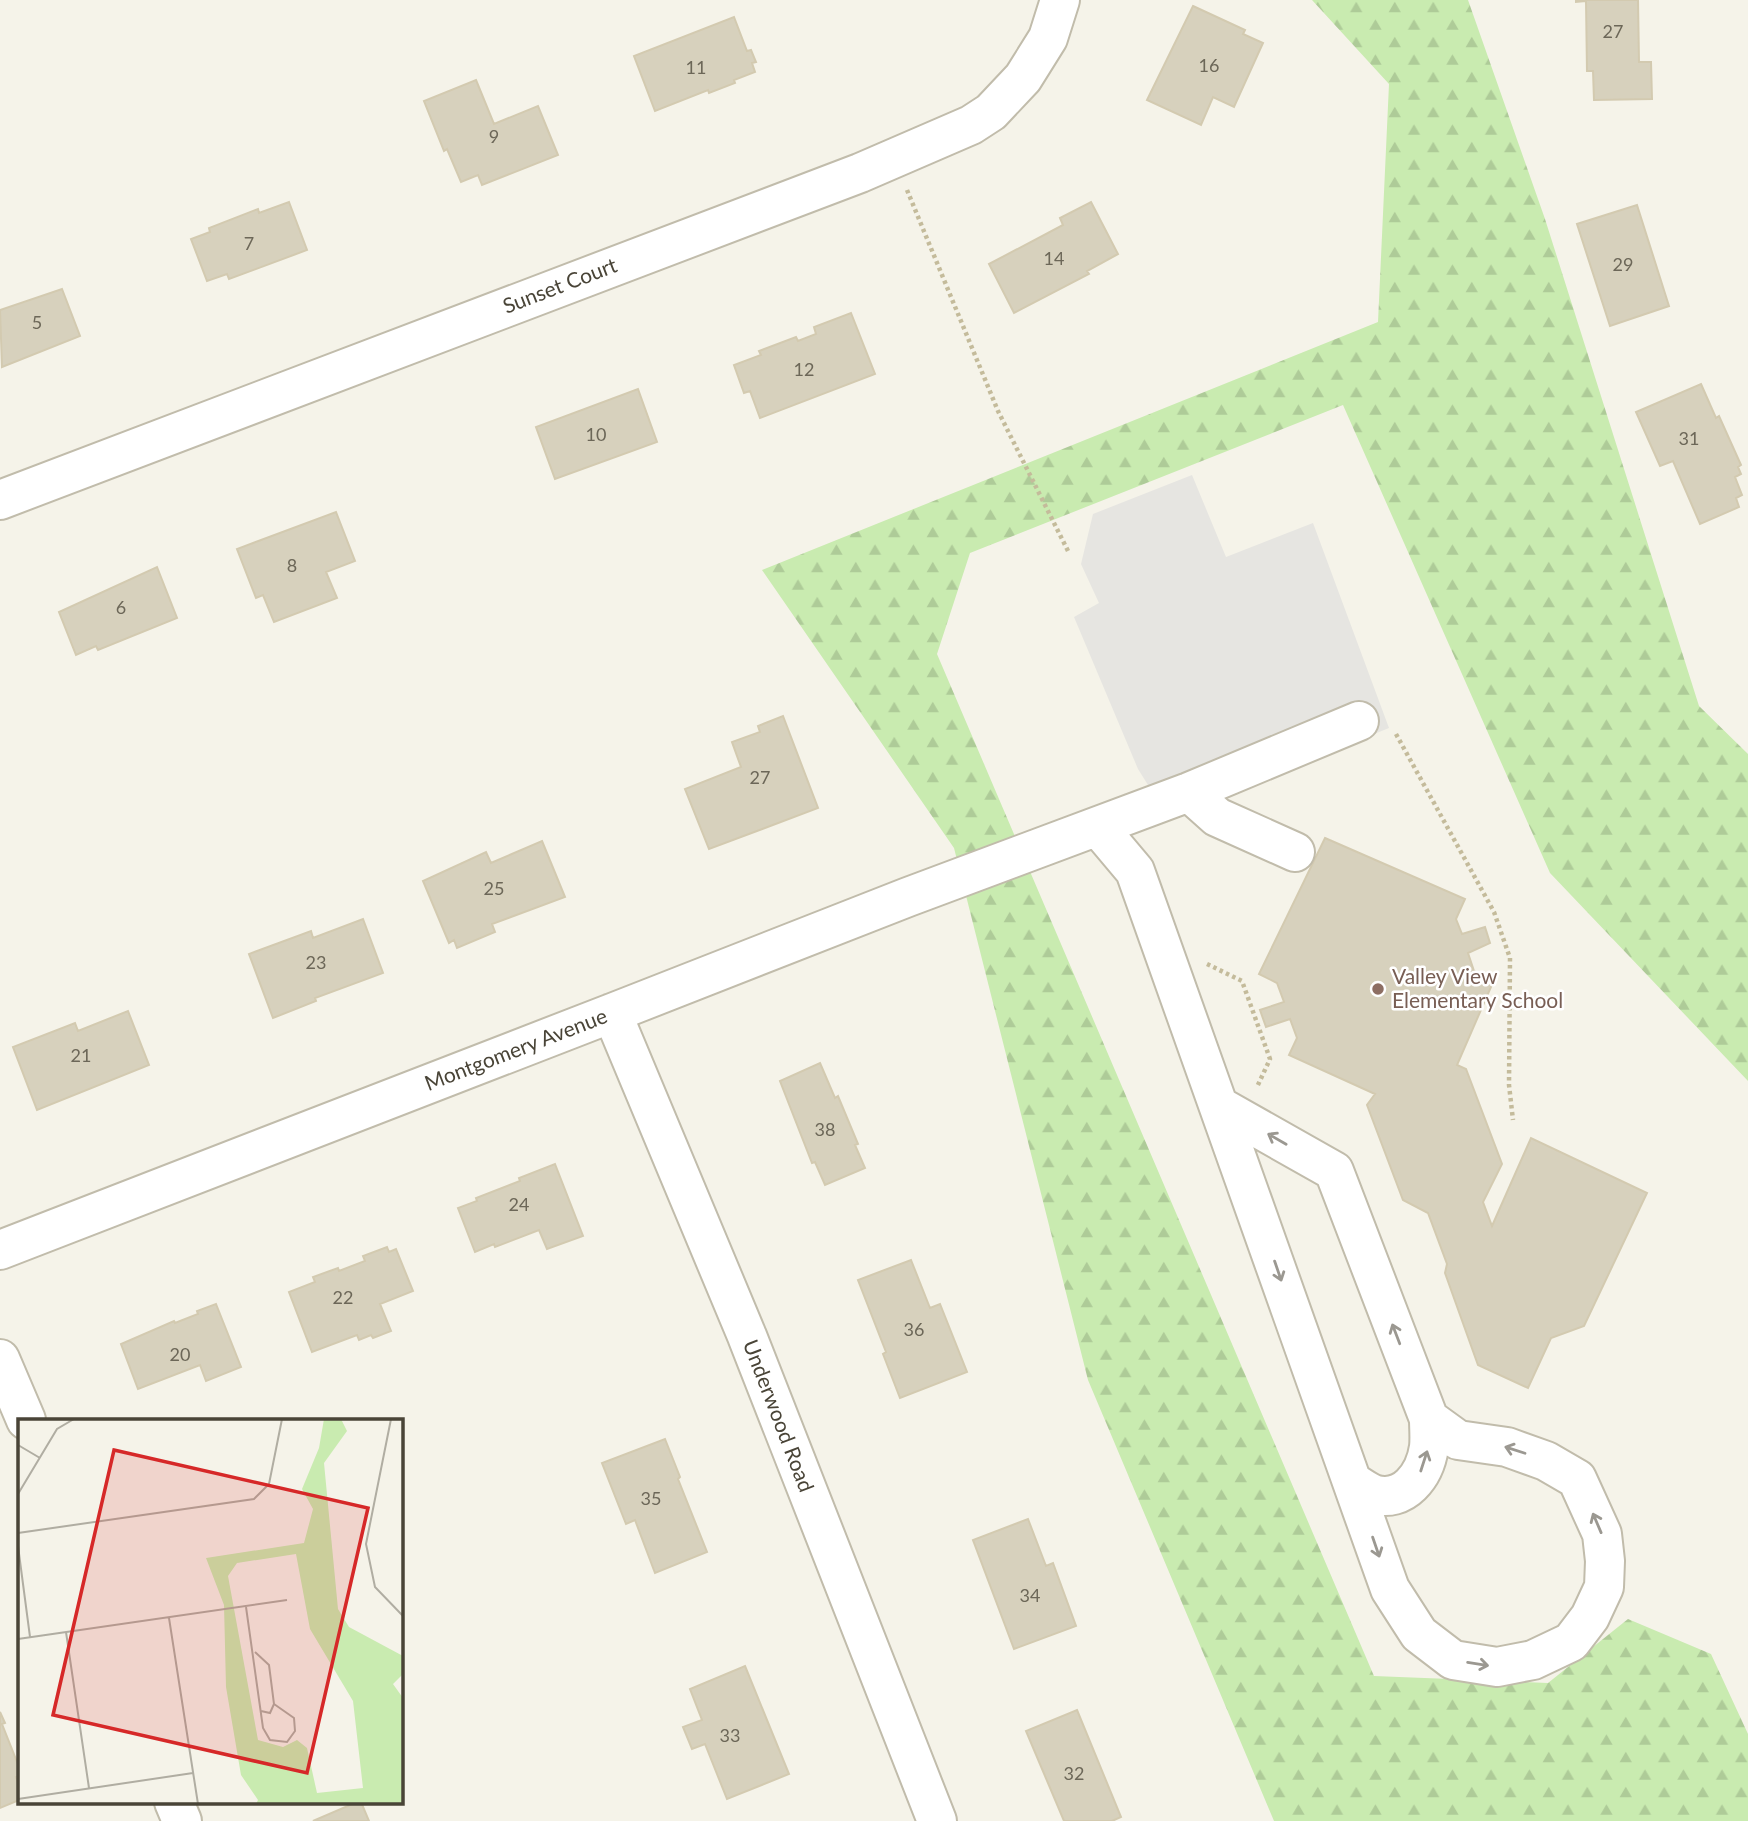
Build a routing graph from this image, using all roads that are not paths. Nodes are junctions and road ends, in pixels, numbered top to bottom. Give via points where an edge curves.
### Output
1 (1060, 0) edge
2 (0, 500) edge
3 (1359, 721) dead end
4 (1189, 792) junction
5 (1098, 827) junction
6 (1295, 852) dead end
7 (612, 1013) junction
8 (1237, 1101) junction
9 (0, 1250) edge
10 (0, 1359) edge
11 (26, 1419) edge
12 (1429, 1419) junction
13 (1353, 1482) junction
14 (175, 1804) edge
15 (182, 1821) edge
16 (937, 1821) edge

1 - 2 street, Sunset Court via 1048,38 1023,78 971,125 860,173
3 - 4 street, Montgomery Avenue
4 - 5 street, Montgomery Avenue
4 - 6 street via 1217,817
5 - 7 street, Montgomery Avenue
5 - 8 street via 1135,871
7 - 9 street, Montgomery Avenue
7 - 16 street, Underwood Road via 747,1336
12 -> 8 street via 1334,1171
8 -> 13 street
10 - 11 street
13 -> 12 street via 1373,1494 1394,1496 1412,1486 1424,1467
13 -> 12 street via 1390,1589 1419,1634 1453,1660 1497,1667 1533,1660 1571,1642 1604,1587 1605,1561 1602,1534 1577,1479 1507,1447 1458,1440
14 - 15 street

